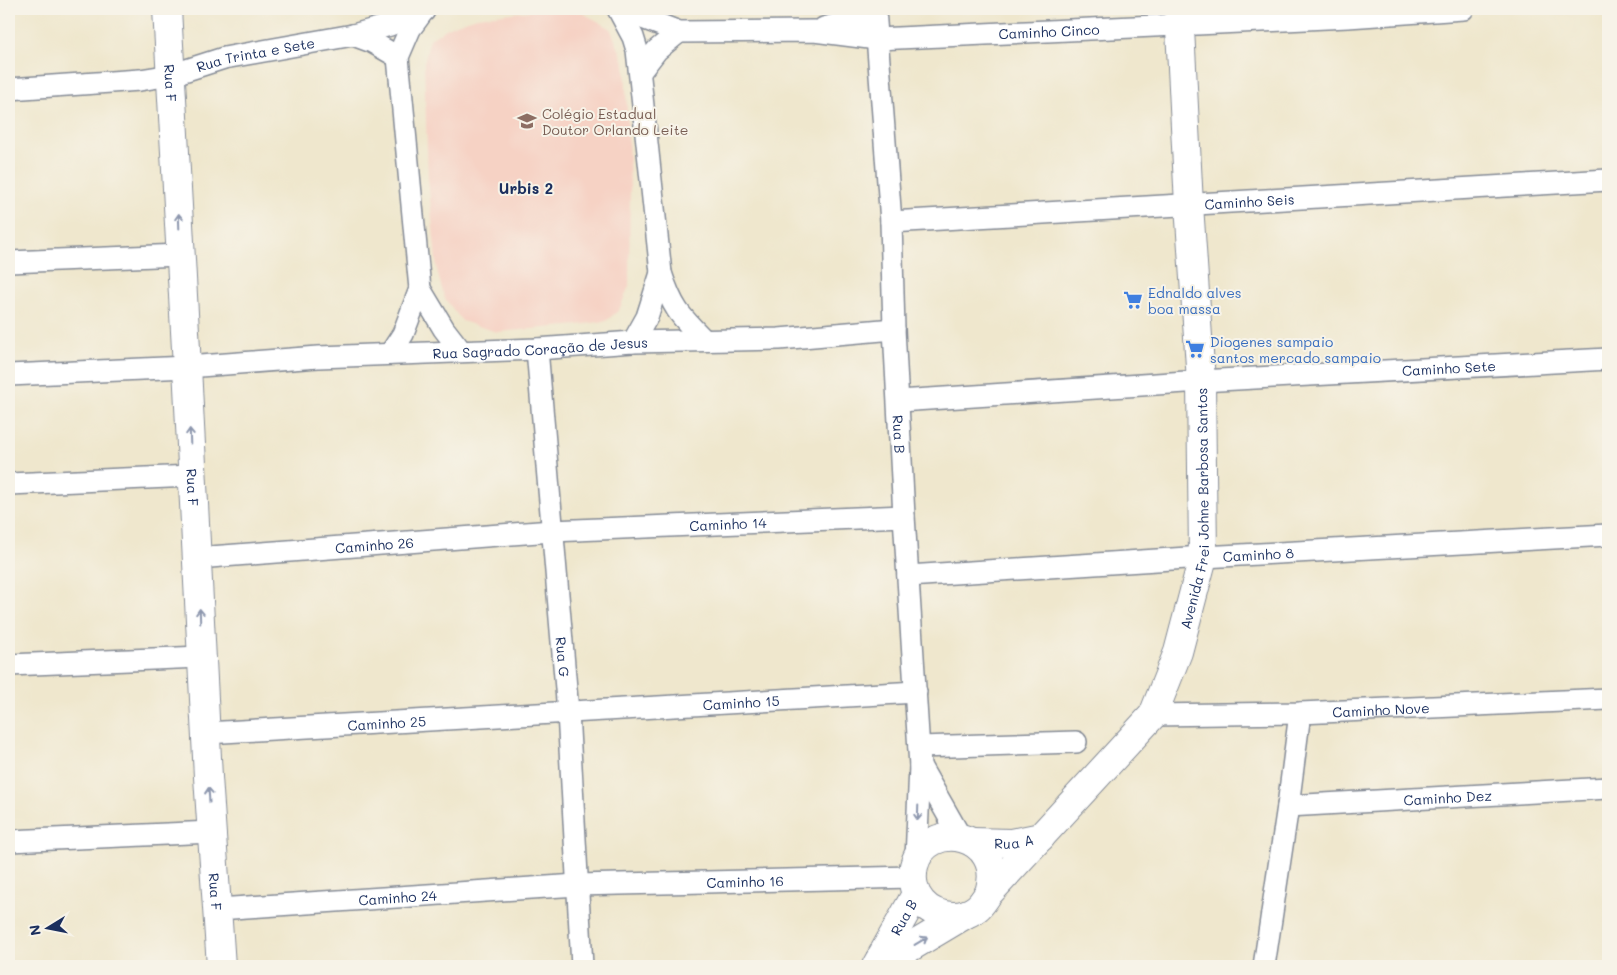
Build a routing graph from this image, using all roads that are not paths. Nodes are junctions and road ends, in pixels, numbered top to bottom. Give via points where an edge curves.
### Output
1 (167, 9) edge
2 (618, 9) edge
3 (1463, 9) edge
4 (425, 10) edge
5 (875, 12) edge
6 (1180, 17) edge
7 (814, 31) junction
8 (679, 32) junction
9 (353, 35) junction
10 (877, 39) junction
11 (398, 57) junction
12 (171, 63) junction
13 (640, 72) junction
14 (9, 89) edge
15 (1608, 180) edge
16 (1189, 205) junction
17 (891, 222) junction
18 (180, 255) junction
19 (9, 262) edge
20 (661, 273) junction
21 (420, 289) junction
22 (894, 329) junction
23 (704, 340) junction
24 (633, 342) junction
25 (537, 348) junction
26 (461, 351) junction
27 (390, 354) junction
28 (1608, 359) edge
29 (188, 367) junction
30 (9, 375) edge
31 (1200, 381) junction
32 (899, 401) junction
33 (192, 476) junction
34 (9, 484) edge
35 (904, 516) junction
36 (552, 531) junction
37 (1608, 535) edge
38 (1203, 557) junction
39 (197, 558) junction
40 (908, 576) junction
41 (201, 657) junction
42 (9, 665) edge
43 (916, 692) junction
44 (1608, 699) edge
45 (568, 712) junction
46 (1300, 713) junction
47 (1152, 715) junction
48 (206, 733) junction
49 (1076, 742) dead end
50 (919, 757) junction
51 (1608, 788) edge
52 (1288, 806) junction
53 (212, 832) junction
54 (1041, 837) junction
55 (966, 840) junction
56 (9, 841) edge
57 (915, 877) junction
58 (577, 885) junction
59 (988, 893) junction
60 (218, 909) junction
61 (966, 914) junction
62 (221, 966) edge
63 (582, 966) edge
64 (878, 966) edge
65 (1264, 966) edge

1 - 12 street, Rua F
2 - 8 street, Caminho Cinco
2 - 13 street via 633,37
3 - 6 street, Caminho Cinco via 1348,17
4 - 9 street, Rua Trinta e Sete via 390,25
4 - 11 street via 410,29
5 - 7 street, Caminho Cinco
5 - 10 street, Rua B
6 - 10 street, Caminho Cinco
6 - 16 street, Avenida Frei Johne Barbosa Santos
7 - 8 street, Caminho Cinco
7 - 10 street, Caminho Cinco
8 - 13 street via 657,50
9 - 11 street
9 - 12 street, Rua Trinta e Sete via 224,58
10 - 17 street, Rua B
11 - 21 street
12 - 14 street, Rua Trinta e Sete via 140,80
18 -> 12 street, Rua F
13 - 20 street
15 - 16 street, Caminho Seis
16 - 17 street, Caminho Seis
16 - 31 street, Avenida Frei Johne Barbosa Santos
17 - 22 street, Rua B
18 - 19 street
18 - 29 street, Rua F
20 - 23 street via 676,311
20 - 24 street via 647,317
21 - 26 street
21 - 27 street via 403,334
22 - 23 street, Rua Sagrado Coração de Jesus
22 - 32 street, Rua B
23 - 24 street, Rua Sagrado Coração de Jesus
24 - 25 street, Rua Sagrado Coração de Jesus
25 - 26 street, Rua Sagrado Coração de Jesus
25 - 36 street, Rua G
26 - 27 street, Rua Sagrado Coração de Jesus
27 - 29 street, Rua Sagrado Coração de Jesus
28 - 31 street, Caminho Sete
29 - 30 street, Rua Sagrado Coração de Jesus
33 -> 29 street, Rua F
31 - 32 street, Caminho Sete
31 - 38 street, Avenida Frei Johne Barbosa Santos
32 - 35 street, Rua B
33 - 34 street
33 - 39 street, Rua F
35 - 36 street, Caminho 14
35 - 40 street, Rua B
36 - 39 street, Caminho 26
36 - 45 street, Rua G
37 - 38 street, Caminho 8
38 - 40 street, Caminho 8
38 - 47 street, Avenida Frei Johne Barbosa Santos via 1178,652
41 -> 39 street, Rua F
40 - 43 street, Rua B
41 - 42 street
41 - 48 street, Rua F
43 - 45 street, Caminho 15
43 - 50 street, Rua B
44 - 46 street, Caminho Nove
45 - 48 street, Caminho 25
45 - 58 street, Rua G
46 - 47 street, Caminho Nove
46 - 52 street
47 - 54 street, Avenida Frei Johne Barbosa Santos
53 -> 48 street, Rua F
49 - 50 street
50 - 55 street
50 -> 57 street, Rua B
51 - 52 street, Caminho Dez
52 - 65 street
53 - 56 street
53 - 60 street, Rua F
54 - 55 street, Rua A via 1011,843
54 - 59 street, Rua A
55 - 57 street via 952,836 927,845
55 - 59 street via 986,855 990,864
57 - 58 street, Caminho 16
57 - 61 street via 921,901 934,912 950,916
57 - 64 street, Rua B
58 - 60 street, Caminho 24
58 - 63 street, Rua G
59 - 61 street via 976,909
60 - 62 street, Rua F
64 -> 61 street

